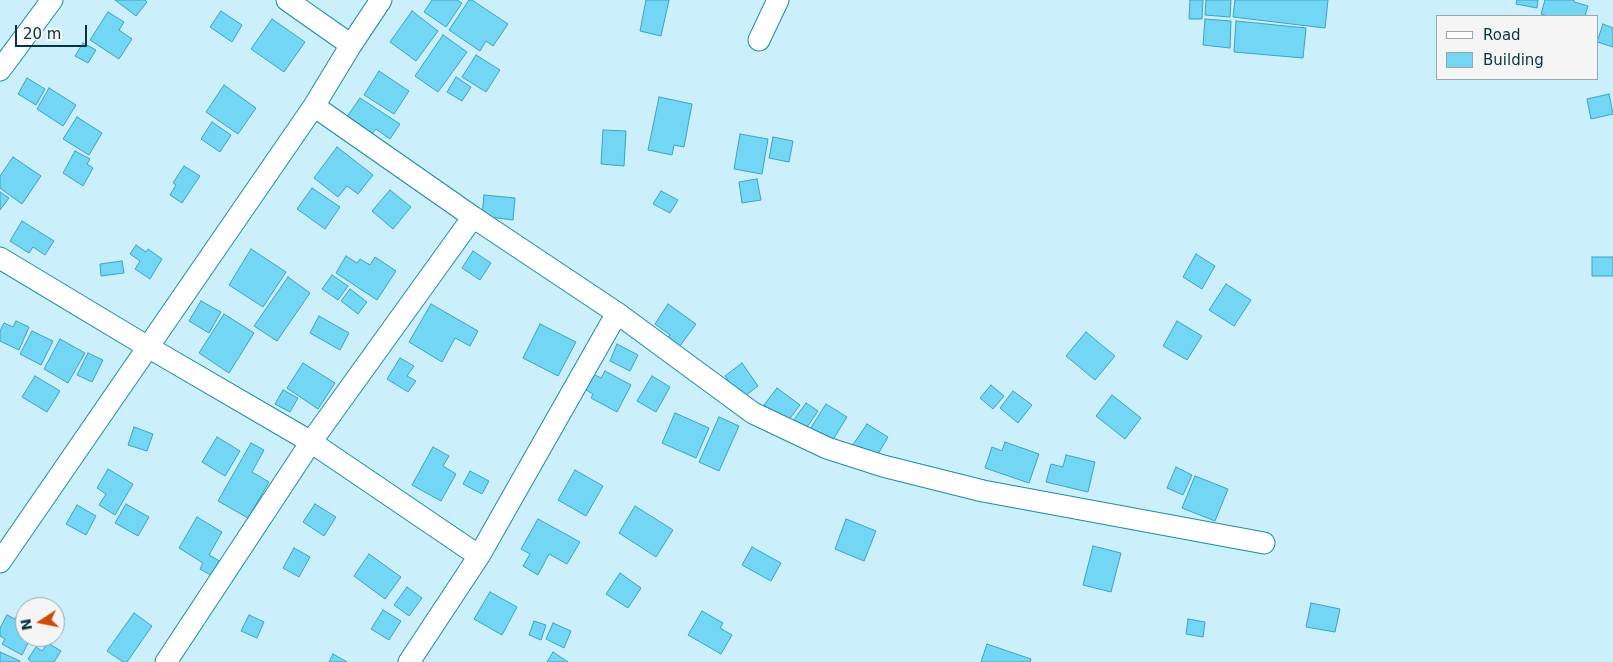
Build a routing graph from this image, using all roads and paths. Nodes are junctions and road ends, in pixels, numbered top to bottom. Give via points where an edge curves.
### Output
1 (52, 0) edge
2 (286, 0) edge
3 (381, 0) edge
4 (778, 0) edge
5 (759, 40) dead end
6 (351, 45) junction
7 (0, 70) edge
8 (314, 106) junction
9 (473, 217) junction
10 (0, 258) edge
11 (617, 313) junction
12 (148, 347) junction
13 (311, 442) junction
14 (1264, 543) dead end
15 (479, 556) junction
16 (0, 562) edge
17 (166, 662) edge
18 (409, 662) edge

1 - 7 street
2 - 6 street
3 - 6 street
4 - 5 street
6 - 8 street
8 - 9 street
8 - 12 street
9 - 11 street
9 - 13 street
10 - 12 street
11 - 14 street via 753,413 827,448 983,491
11 - 15 street
12 - 13 street
12 - 16 street
13 - 15 street
13 - 17 street
15 - 18 street

